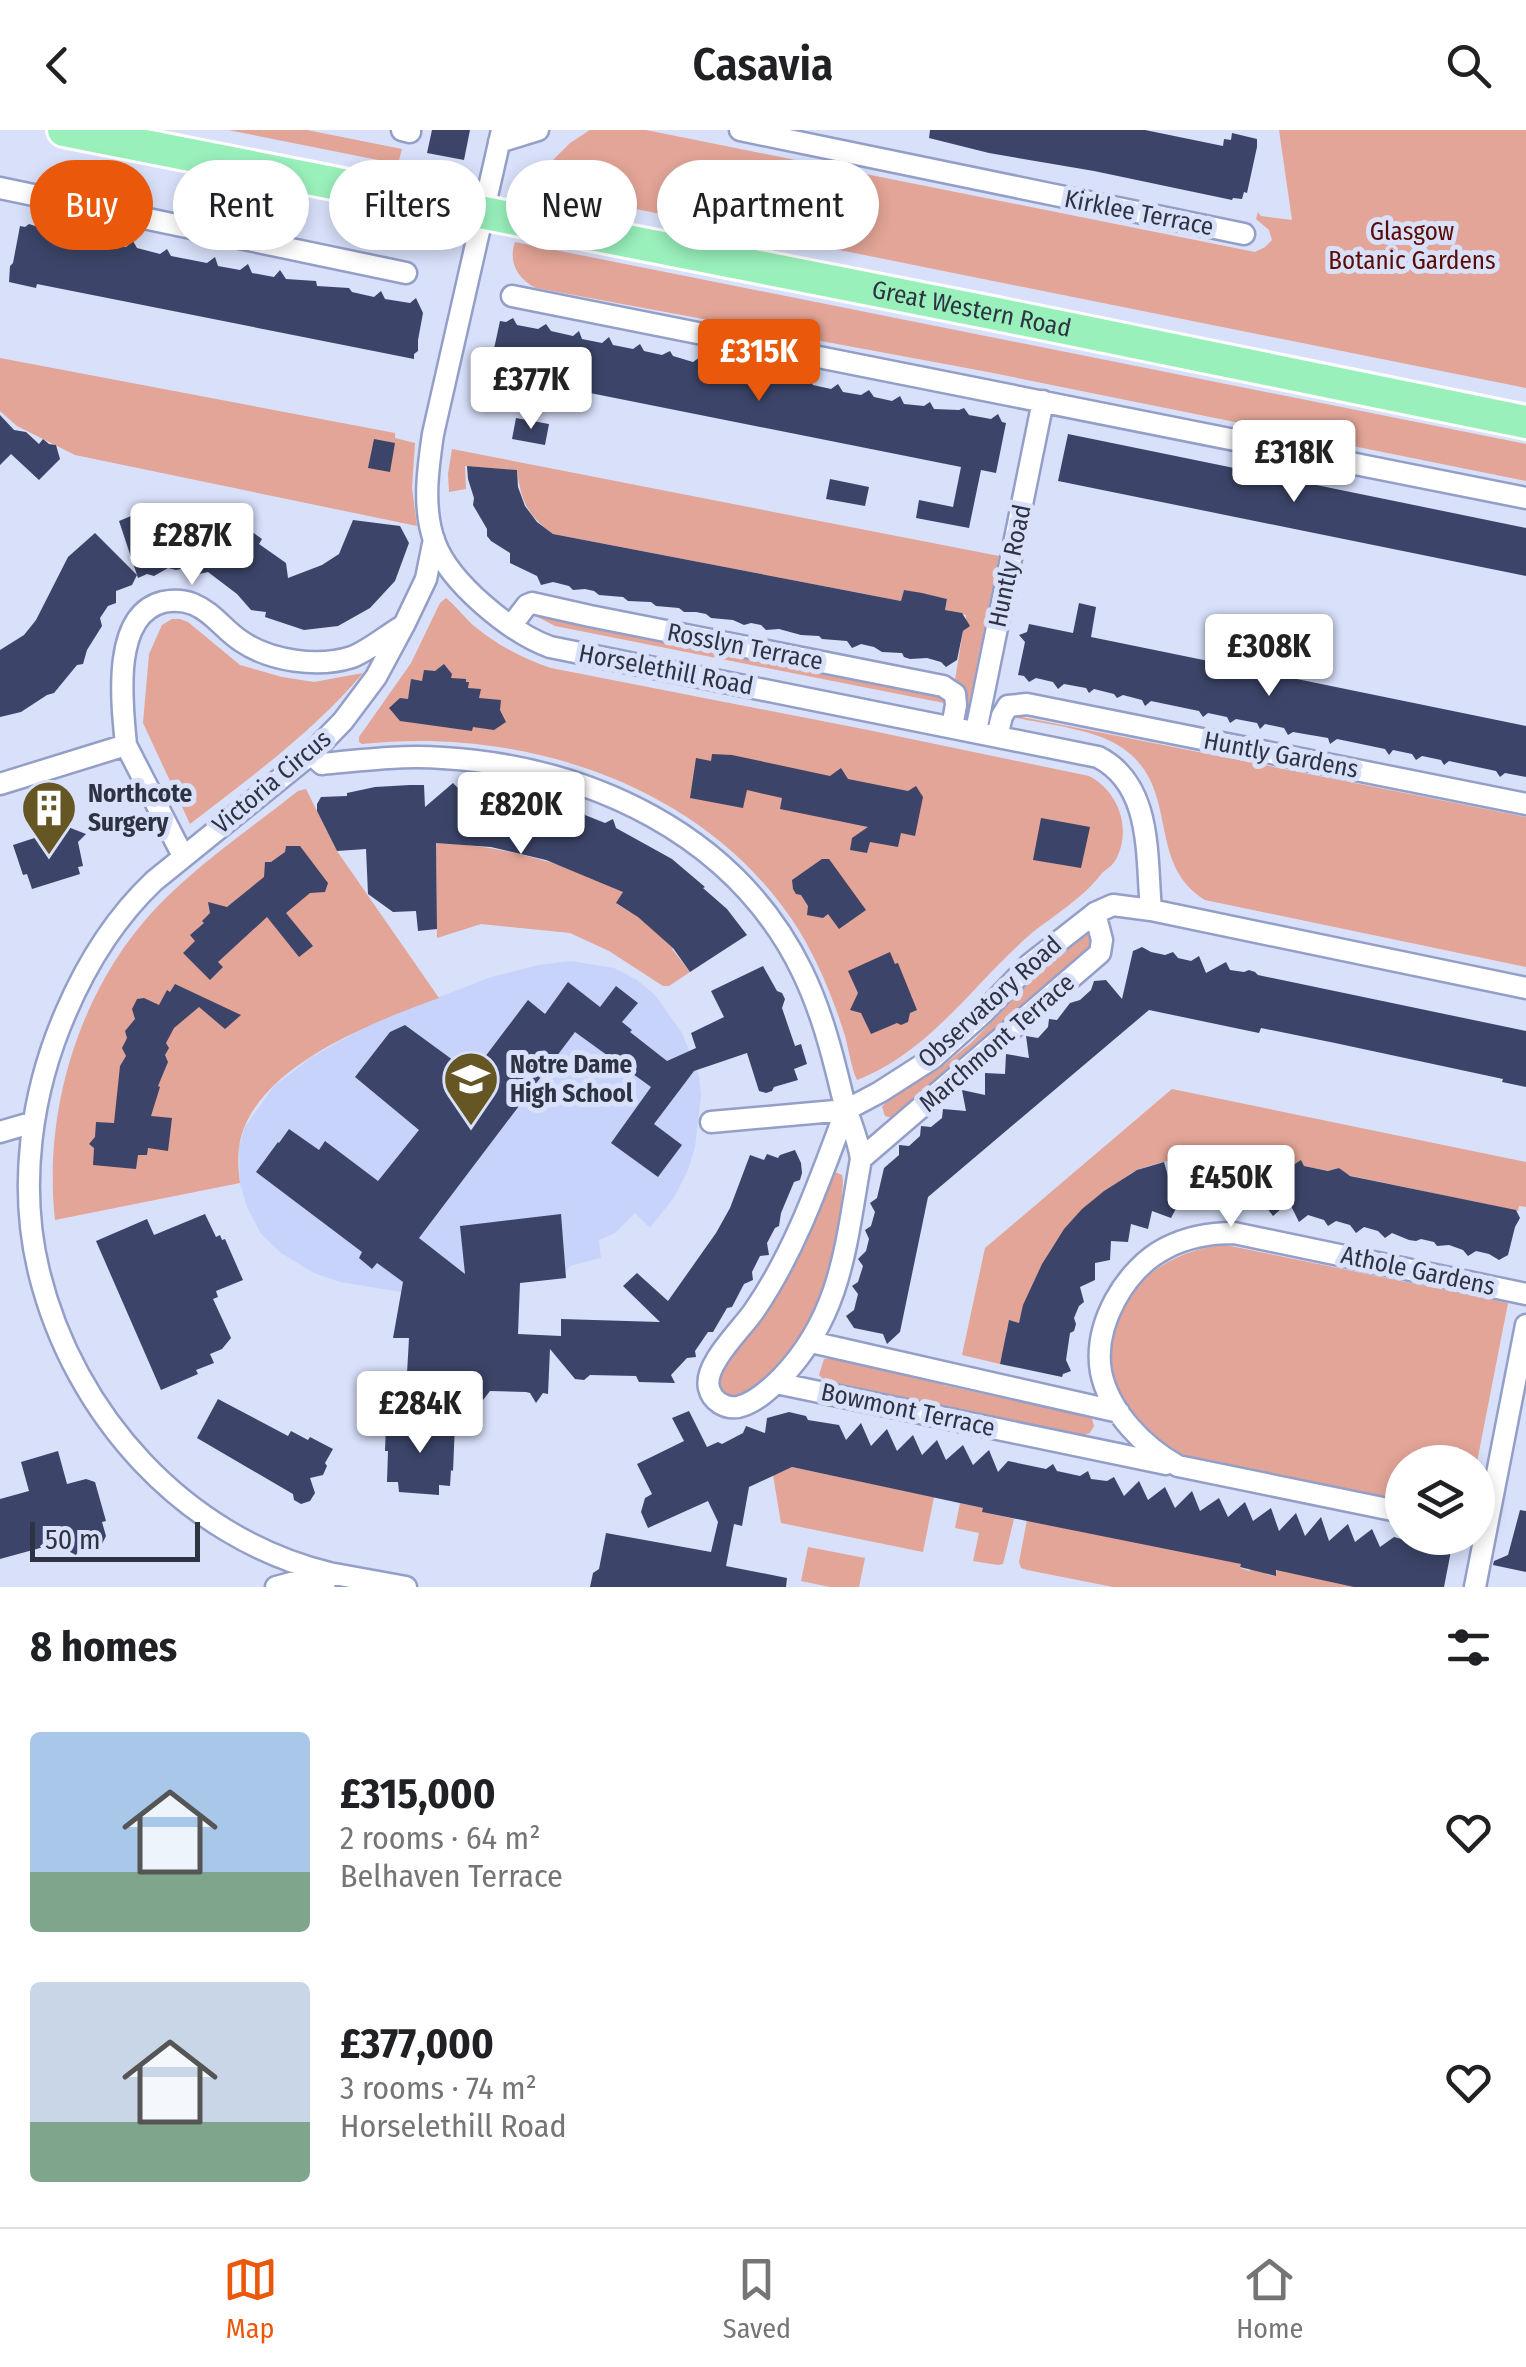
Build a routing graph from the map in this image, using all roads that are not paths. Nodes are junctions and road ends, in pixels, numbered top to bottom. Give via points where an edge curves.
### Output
1 (64, 130) edge
2 (538, 130) edge
3 (740, 130) edge
4 (500, 136) edge
5 (329, 183) edge
6 (0, 188) edge
7 (486, 196) edge
8 (486, 214) edge
9 (1244, 234) dead end
10 (474, 250) edge
11 (406, 273) dead end
12 (512, 296) dead end
13 (1043, 401) junction
14 (1526, 422) edge
15 (1526, 498) edge
16 (434, 539) junction
17 (406, 624) junction
18 (511, 626) junction
19 (952, 727) junction
20 (976, 731) junction
21 (998, 736) junction
22 (126, 745) junction
23 (310, 754) junction
24 (0, 784) edge
25 (1526, 804) edge
26 (183, 856) junction
27 (1150, 910) junction
28 (1095, 913) junction
29 (1526, 988) edge
30 (846, 1110) junction
31 (34, 1122) junction
32 (711, 1122) dead end
33 (0, 1132) edge
34 (861, 1159) junction
35 (1526, 1294) edge
36 (1526, 1325) edge
37 (811, 1342) junction
38 (776, 1383) junction
39 (1118, 1412) junction
40 (1040, 1437) joint
41 (1178, 1466) junction
42 (1495, 1468) edge
43 (1385, 1509) edge
44 (1479, 1555) edge
45 (339, 1582) edge
46 (276, 1587) edge
47 (406, 1587) edge
48 (1476, 1587) edge

1 - 5 main road, Great Western Road
2 - 4 street
3 - 9 street, Kirklee Terrace
4 - 7 street, Horselethill Road
6 - 11 street
8 - 14 main road, Great Western Road
10 - 16 street, Horselethill Road via 428,469
12 - 13 street
13 - 15 street
13 - 20 street, Huntly Road
16 - 17 street, Victoria Circus
16 - 18 street, Horselethill Road via 466,587
17 - 22 street via 351,657 305,661 247,645 196,605 154,605 135,621 126,646
17 - 23 street, Victoria Circus via 366,690
18 - 19 street, Horselethill Road via 556,648
18 - 19 street, Rosslyn Terrace via 532,603 943,686 955,694
19 - 20 street, Horselethill Road
20 - 21 street, Horselethill Road
21 - 25 street, Huntly Gardens via 1008,706 1027,704
21 - 27 street, Horselethill Road via 1098,757 1124,776 1143,821
22 - 24 street
22 - 26 street
23 - 26 street, Victoria Circus
23 - 30 street via 322,764 422,757 507,765 598,789 675,828 737,880 787,944 822,1018
26 - 31 street, Victoria Circus via 136,898 89,965 50,1050
27 - 28 street via 1113,905
27 - 29 street
28 - 30 street, Observatory Road via 1030,964 933,1058
28 - 34 street, Marchmont Terrace via 1100,953
30 - 32 street, Observatory Road
30 - 34 street
30 - 38 street via 788,1252 708,1380 715,1400 728,1407 752,1401
31 - 33 street
31 - 45 street, Victoria Circus via 29,1203 38,1269 60,1336 91,1396 117,1435 184,1502 263,1551
34 - 37 street via 842,1268
35 - 39 street, Athole Gardens via 1234,1233 1194,1238 1152,1258 1112,1308 1100,1351 1105,1386
36 - 42 street
37 - 38 street
37 - 39 street
38 - 40 street, Bowmont Terrace
39 - 41 street, Athole Gardens
40 - 41 street, Athole Gardens
41 - 43 street, Athole Gardens
44 - 48 street
45 - 46 street
45 - 47 street, Victoria Circus

